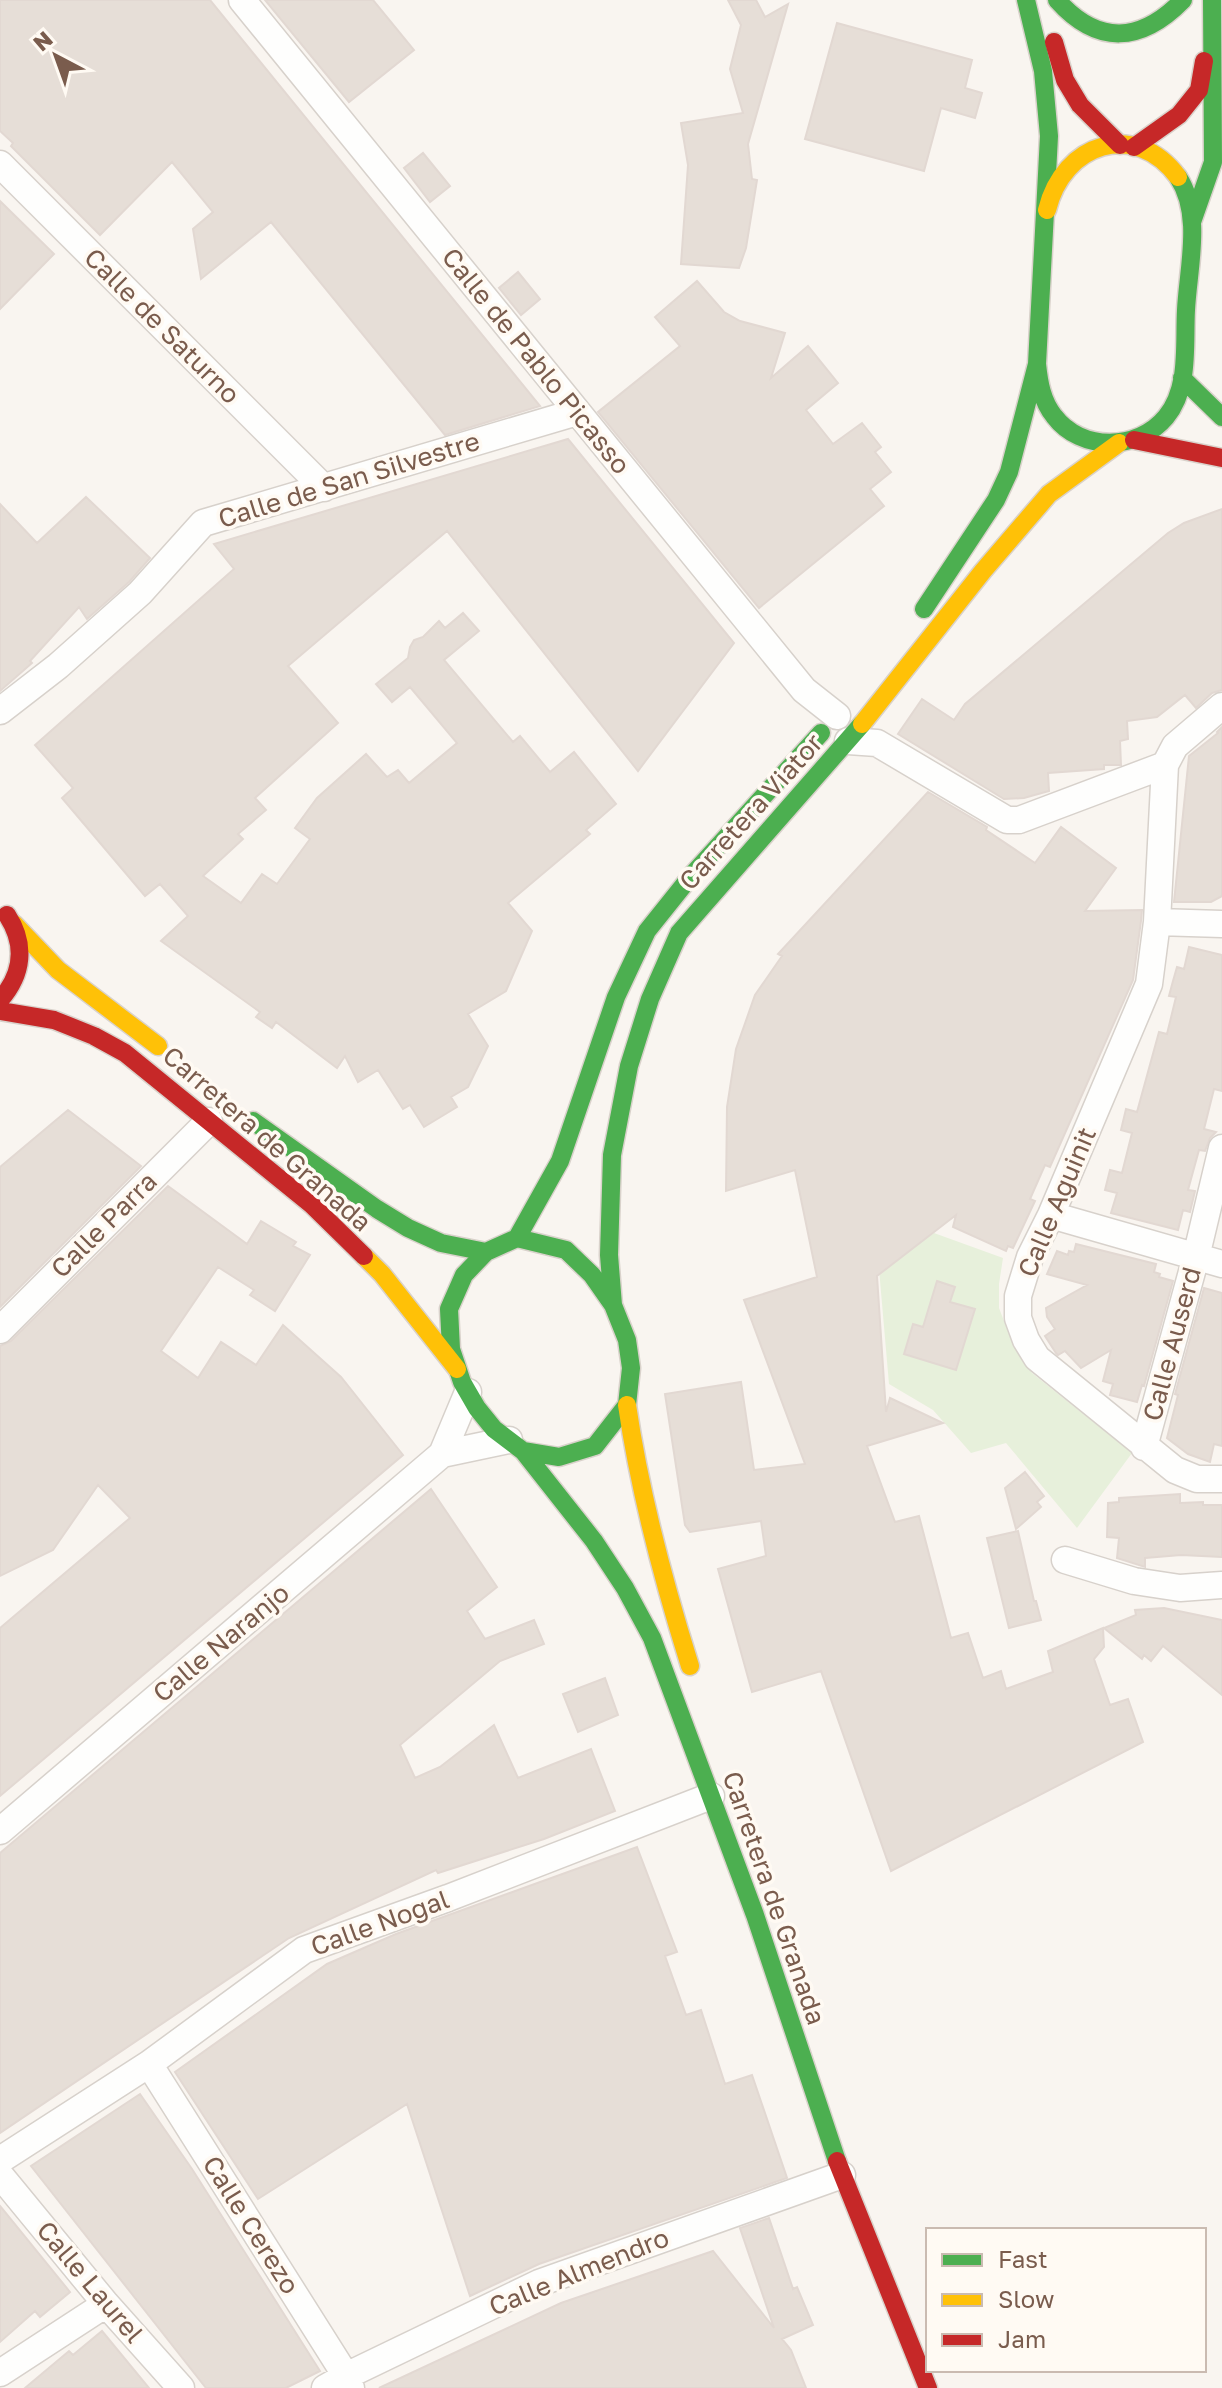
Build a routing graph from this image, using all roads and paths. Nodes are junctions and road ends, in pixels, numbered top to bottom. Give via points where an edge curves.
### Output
1 (242, 0) edge
2 (1026, 0) edge
3 (1036, 0) edge
4 (1057, 0) edge
5 (1183, 0) edge
6 (1212, 5) edge
7 (1127, 146) junction
8 (0, 164) edge
9 (1047, 210) junction
10 (1191, 224) junction
11 (1037, 364) junction
12 (1182, 378) junction
13 (577, 412) junction
14 (1222, 417) edge
15 (1126, 441) junction
16 (1222, 458) edge
17 (324, 488) junction
18 (912, 624) dead end
19 (1222, 706) edge
20 (0, 711) edge
21 (841, 711) joint
22 (848, 741) junction
23 (1165, 765) junction
24 (0, 907) edge
25 (1157, 922) junction
26 (14, 924) junction
27 (1222, 924) edge
28 (0, 1000) edge
29 (0, 1011) edge
30 (177, 1061) dead end
31 (238, 1109) dead end
32 (209, 1121) junction
33 (1222, 1148) edge
34 (1051, 1215) junction
35 (517, 1238) junction
36 (486, 1252) junction
37 (1196, 1257) junction
38 (1222, 1264) edge
39 (613, 1305) junction
40 (0, 1330) edge
41 (463, 1381) junction
42 (627, 1405) junction
43 (516, 1446) junction
44 (1144, 1447) junction
45 (442, 1454) junction
46 (1222, 1479) edge
47 (1065, 1560) dead end
48 (1222, 1585) edge
49 (695, 1680) dead end
50 (711, 1796) junction
51 (0, 1831) edge
52 (766, 1892) dead end
53 (815, 2038) dead end
54 (149, 2064) junction
55 (0, 2160) edge
56 (0, 2175) edge
57 (842, 2175) junction
58 (888, 2241) dead end
59 (106, 2304) junction
60 (926, 2345) edge
61 (0, 2373) edge
62 (341, 2384) edge
63 (181, 2388) edge
64 (928, 2388) edge

1 - 13 street, Calle de Pablo Picasso
2 - 9 main road via 1044,84
3 - 7 main road via 1065,80 1080,105
4 - 5 main road via 1088,28 1113,32 1140,30
6 - 7 main road via 1199,90 1179,115
6 - 10 main road via 1213,162
7 - 9 main road via 1094,149 1067,167 1053,187
7 - 10 main road via 1170,165 1187,192
8 - 17 street, Calle de Saturno
9 - 11 main road
10 - 12 main road, Carretera Viator
11 - 15 main road via 1042,396 1059,423 1087,440
11 - 18 main road via 1009,472 996,500
12 - 14 main road
12 - 15 main road, Carretera Viator via 1172,409 1156,426
13 - 17 street, Calle de San Silvestre
13 - 21 street, Calle de Pablo Picasso via 804,690
15 - 16 main road
15 - 22 main road, Carretera Viator via 1049,494
17 - 20 street, Calle de San Silvestre via 203,523 140,593
19 - 23 street via 1175,746
21 - 35 main road, Carretera Viator via 647,931 616,997 560,1161
22 - 23 street via 877,743 1007,820
22 - 39 main road, Carretera Viator via 679,933 650,999 629,1066 612,1155
23 - 25 street, Calle Aguinit
24 - 26 main road, Carretera de Granada
25 - 27 street
25 - 34 street, Calle Aguinit via 1149,984
26 - 28 main road via 21,958 8,993
26 - 30 main road, Carretera de Granada via 58,970
29 - 32 main road, Carretera de Granada via 54,1020 94,1036 125,1053
31 - 36 main road, Carretera de Granada via 398,1222 441,1243
32 - 40 street, Calle Parra
32 - 41 main road, Carretera de Granada via 312,1205 382,1274
33 - 37 street, Calle Auserd
34 - 37 street
34 - 44 street, Calle Aguinit via 1018,1296 1026,1340 1037,1358
35 - 36 main road
35 - 39 main road via 566,1250
36 - 41 main road via 464,1275 449,1309 451,1349
37 - 38 street
37 - 44 street, Calle Auserd
39 - 42 main road via 631,1368
41 - 43 main road via 494,1429
41 - 45 street, Calle Naranjo
42 - 43 main road via 595,1446 559,1457
42 - 49 main road via 636,1473
43 - 45 street, Calle Naranjo
43 - 50 main road, Carretera de Granada via 631,1596
44 - 46 street, Calle Aguinit via 1186,1475
45 - 51 street, Calle Naranjo
47 - 48 street via 1134,1581 1180,1588
50 - 54 street, Calle Nogal via 304,1950
50 - 57 main road, Carretera de Granada
52 - 53 main road, Carretera de Granada
54 - 55 street, Calle Nogal
54 - 62 street, Calle Cerezo
56 - 59 street, Calle Laurel
57 - 62 street, Calle Almendro via 539,2283
57 - 64 main road, Carretera de Granada
58 - 60 main road
59 - 61 street
59 - 63 street, Calle Laurel

